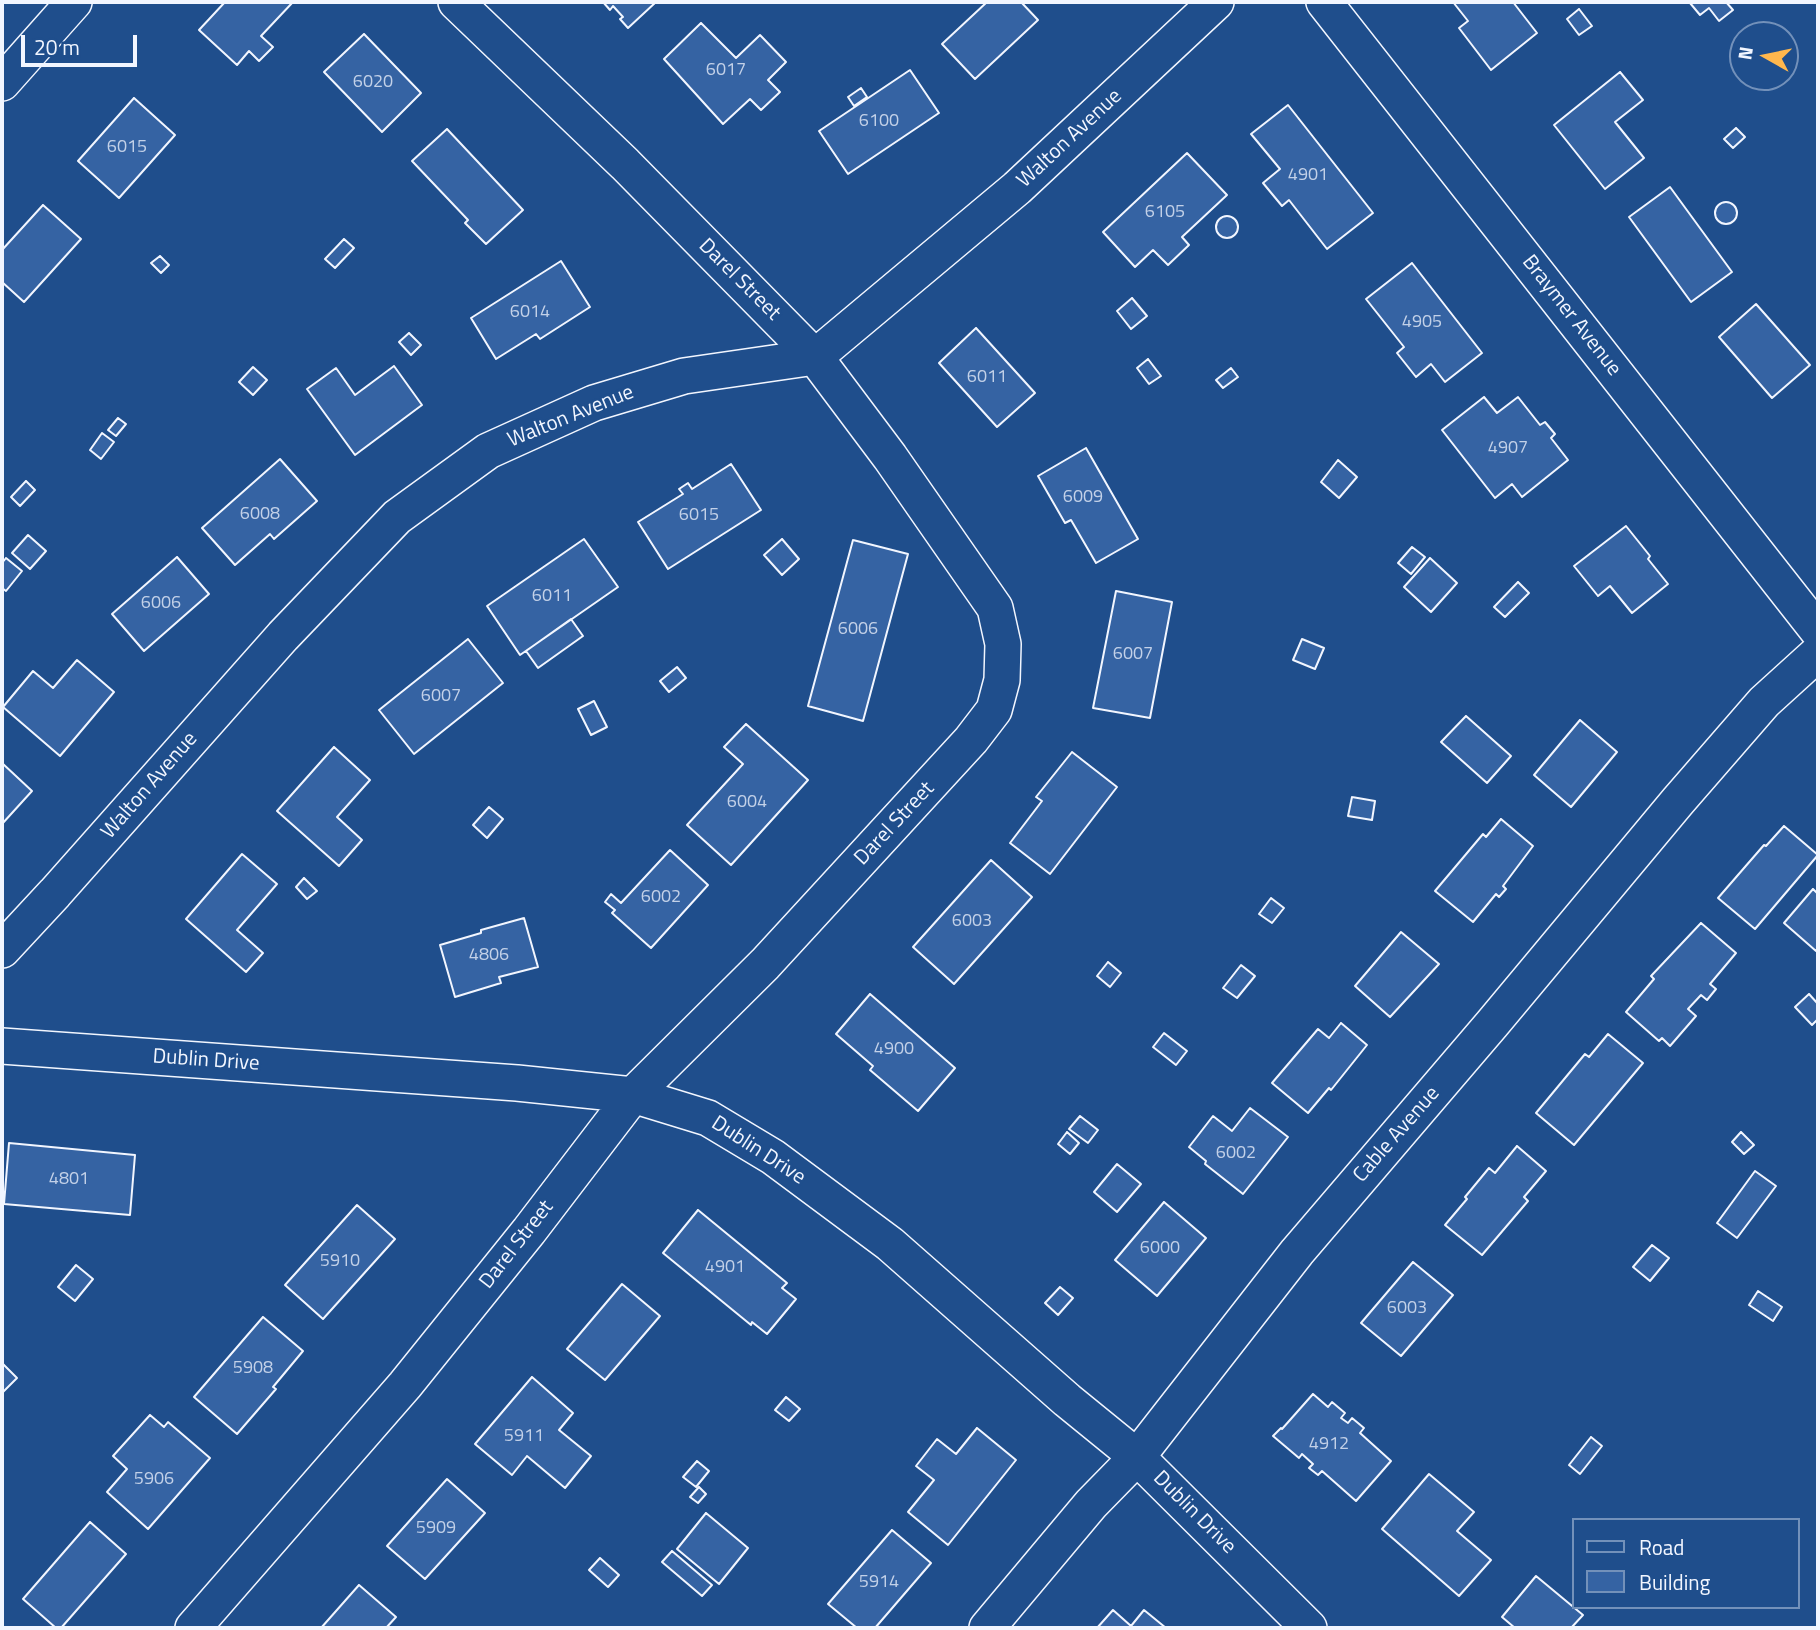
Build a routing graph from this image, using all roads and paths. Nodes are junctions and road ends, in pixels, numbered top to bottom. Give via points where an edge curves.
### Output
1 (74, 2) edge
2 (456, 2) edge
3 (1216, 2) edge
4 (1324, 2) edge
5 (2, 83) edge
6 (815, 357) junction
7 (1818, 631) edge
8 (1818, 653) edge
9 (2, 950) edge
10 (2, 1046) edge
11 (634, 1095) junction
12 (1137, 1457) junction
13 (193, 1628) edge
14 (987, 1628) edge
15 (1309, 1628) edge

1 - 5 street
2 - 6 street, Darel Street via 625,164
3 - 6 street, Walton Avenue via 1017,188
4 - 7 street, Braymer Avenue
6 - 9 street, Walton Avenue via 684,376 594,403 488,451 397,517 283,636
6 - 11 street, Darel Street via 995,608 1003,644 1002,680 994,710 944,770 765,964
8 - 12 street, Cable Avenue via 1764,702 1678,801 1297,1252
10 - 11 street, Dublin Drive
11 - 12 street, Dublin Drive via 708,1118 773,1157 890,1244
11 - 13 street, Darel Street via 405,1385
12 - 14 street, Cable Avenue via 1091,1504
12 - 15 street, Dublin Drive

